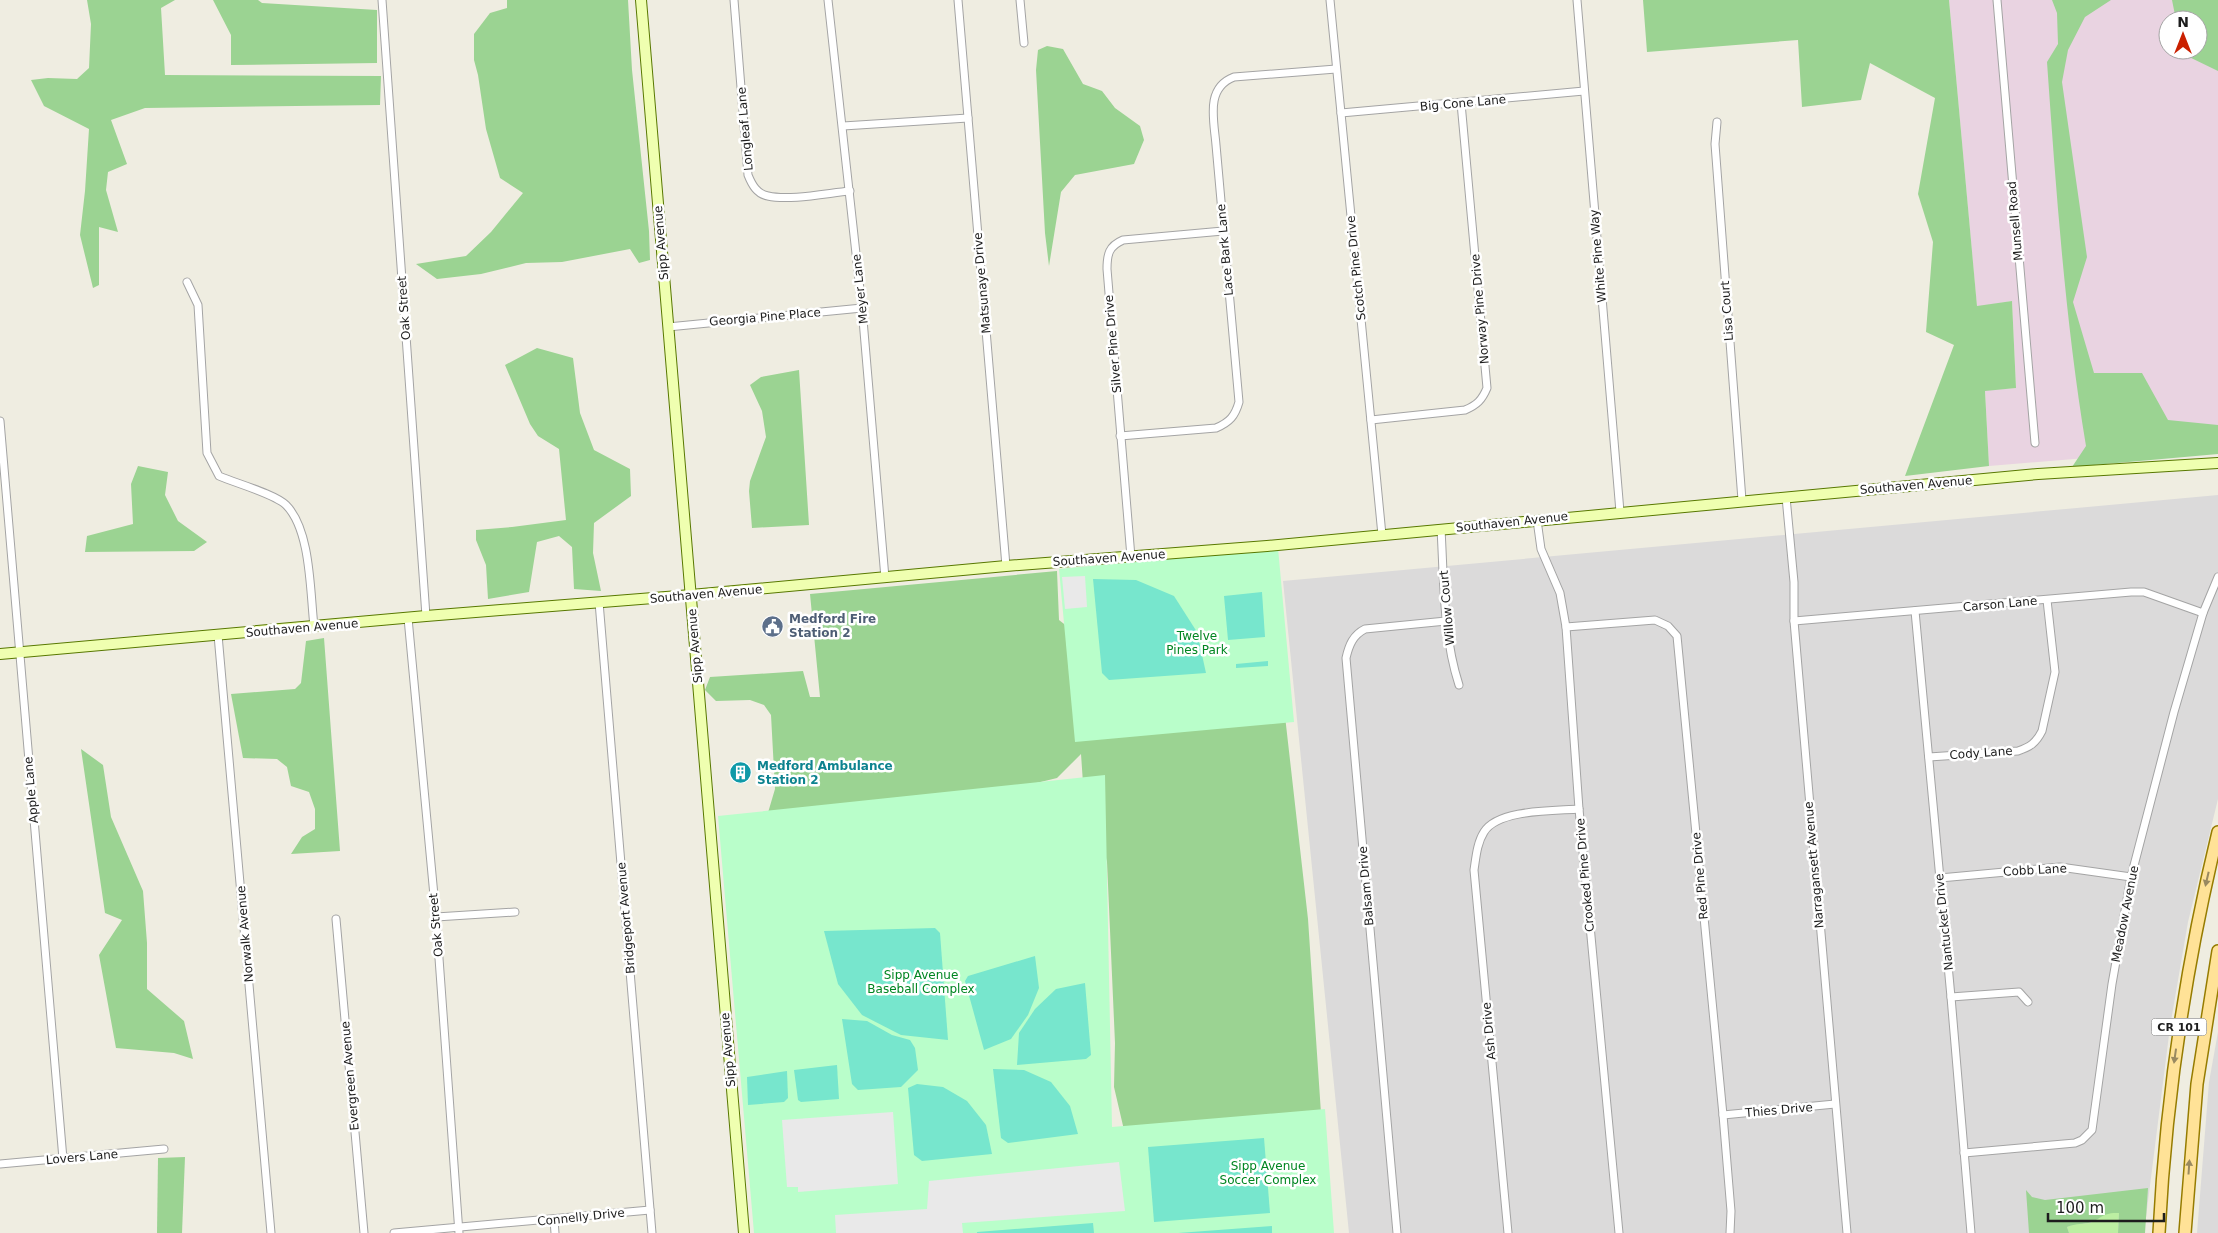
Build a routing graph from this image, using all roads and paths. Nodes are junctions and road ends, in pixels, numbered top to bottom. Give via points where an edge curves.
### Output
1 (382, 0) edge
2 (641, 0) edge
3 (734, 0) edge
4 (828, 0) edge
5 (958, 0) edge
6 (1020, 0) edge
7 (1330, 0) edge
8 (1577, 0) edge
9 (1996, 0) edge
10 (1024, 43) dead end
11 (1336, 69) junction
12 (1584, 91) junction
13 (1461, 103) junction
14 (1341, 113) junction
15 (968, 118) junction
16 (1717, 122) dead end
17 (842, 126) junction
18 (850, 191) junction
19 (1223, 230) junction
20 (187, 282) dead end
21 (862, 308) junction
22 (668, 326) junction
23 (1370, 420) junction
24 (0, 421) edge
25 (1120, 436) junction
26 (2035, 443) dead end
27 (2218, 463) edge
28 (1786, 497) junction
29 (1742, 500) junction
30 (1620, 512) junction
31 (1537, 520) junction
32 (1441, 530) junction
33 (1382, 535) junction
34 (1131, 557) junction
35 (1006, 566) junction
36 (2218, 576) edge
37 (885, 578) junction
38 (691, 595) junction
39 (2047, 600) junction
40 (599, 602) junction
41 (1915, 611) junction
42 (2203, 613) junction
43 (426, 616) junction
44 (408, 618) junction
45 (1446, 621) junction
46 (1794, 621) junction
47 (314, 626) junction
48 (1566, 627) junction
49 (218, 635) junction
50 (20, 653) junction
51 (0, 654) edge
52 (1459, 685) dead end
53 (1929, 757) junction
54 (1579, 809) junction
55 (2218, 832) edge
56 (2131, 877) junction
57 (1940, 878) junction
58 (515, 912) dead end
59 (436, 917) junction
60 (336, 919) dead end
61 (2218, 951) edge
62 (1952, 997) junction
63 (2028, 1002) dead end
64 (1835, 1104) junction
65 (1723, 1115) junction
66 (164, 1149) dead end
67 (1964, 1153) junction
68 (63, 1159) junction
69 (0, 1164) edge
70 (650, 1210) junction
71 (554, 1220) junction
72 (459, 1231) edge
73 (2160, 1231) edge
74 (271, 1233) edge
75 (364, 1233) edge
76 (394, 1233) edge
77 (555, 1233) edge
78 (652, 1233) edge
79 (744, 1233) edge
80 (1397, 1233) edge
81 (1508, 1233) edge
82 (1619, 1233) edge
83 (1730, 1233) edge
84 (1847, 1233) edge
85 (1971, 1233) edge
86 (2185, 1233) edge

1 - 43 street, Oak Street
2 - 22 street, Sipp Avenue
3 - 18 street, Longleaf Lane via 748,175 752,187 767,196 782,197
4 - 17 street, Meyer Lane
5 - 15 street, Matsunaye Drive
6 - 10 street
7 - 11 street, Scotch Pine Drive
8 - 12 street, White Pine Way
9 - 26 street, Munsell Road
11 - 14 street, Scotch Pine Drive
11 - 19 street, Lace Bark Lane via 1234,77 1223,81 1217,88 1214,106
12 - 13 street, Big Cone Lane
12 - 30 street, White Pine Way
13 - 14 street, Big Cone Lane
13 - 23 street, Norway Pine Drive via 1487,388 1483,398 1465,410
14 - 23 street, Scotch Pine Drive
15 - 17 street
15 - 35 street, Matsunaye Drive
16 - 29 street, Lisa Court via 1715,144
17 - 18 street, Meyer Lane
18 - 21 street, Meyer Lane
19 - 25 street, Silver Pine Drive via 1123,240 1108,252
19 - 25 street, Lace Bark Lane via 1240,402 1236,411 1229,422 1216,428
20 - 47 street via 198,305 208,454 219,476 272,496 286,505 300,526
21 - 22 street, Georgia Pine Place
21 - 37 street, Meyer Lane
22 - 38 street, Sipp Avenue
23 - 33 street, Scotch Pine Drive
24 - 50 street, Apple Lane
25 - 34 street, Silver Pine Drive
27 - 28 street, Southaven Avenue via 2038,474
28 - 29 street, Southaven Avenue
28 - 46 street, Narragansett Avenue via 1794,582
29 - 30 street, Southaven Avenue
30 - 31 street, Southaven Avenue
31 - 32 street, Southaven Avenue
31 - 48 street, Crooked Pine Drive via 1541,549 1560,593
32 - 33 street, Southaven Avenue
32 - 45 street, Willow Court
33 - 34 street, Southaven Avenue
34 - 35 street, Southaven Avenue
35 - 37 street, Southaven Avenue
36 - 42 street, Meadow Avenue
37 - 38 street, Southaven Avenue
38 - 40 street, Southaven Avenue
38 - 79 street, Sipp Avenue
39 - 41 street, Carson Lane
39 - 42 street, Carson Lane via 2144,592
39 - 53 street, Cody Lane via 2055,672 2038,739 2018,751
40 - 43 street, Southaven Avenue
40 - 70 street, Bridgeport Avenue
41 - 46 street, Carson Lane
41 - 53 street, Nantucket Drive
42 - 56 street, Meadow Avenue via 2153,786
43 - 44 street, Southaven Avenue
44 - 47 street, Southaven Avenue
44 - 59 street, Oak Street
45 - 52 street, Willow Court
45 - 80 street, Balsam Drive via 1365,628 1353,639 1346,658
46 - 64 street, Narragansett Avenue
47 - 49 street, Southaven Avenue
48 - 54 street, Crooked Pine Drive
48 - 65 street, Red Pine Drive via 1655,620 1668,626 1677,636
49 - 50 street, Southaven Avenue
49 - 74 street, Norwalk Avenue
50 - 51 street, Southaven Avenue
50 - 68 street, Apple Lane
53 - 57 street, Nantucket Drive
54 - 81 street, Ash Drive via 1518,814 1502,819 1484,831 1478,846 1474,870
54 - 82 street, Crooked Pine Drive
55 -> 73 main road, CR 101 via 2180,1018 2169,1102
56 - 57 street, Cobb Lane via 2060,867
56 - 67 street, Meadow Avenue via 2092,1130 2075,1143
57 - 62 street, Nantucket Drive
58 - 59 street
59 - 72 street, Oak Street
60 - 75 street, Evergreen Avenue
86 -> 61 main road, CR 101 via 2197,1084
62 - 63 street via 2019,992
62 - 67 street, Nantucket Drive
64 - 65 street, Thies Drive
64 - 84 street, Narragansett Avenue
65 - 83 street, Red Pine Drive
66 - 68 street, Lovers Lane
67 - 85 street, Nantucket Drive
68 - 69 street, Lovers Lane
70 - 71 street, Connelly Drive
70 - 78 street, Bridgeport Avenue
71 - 72 street, Connelly Drive
71 - 77 street
72 - 76 street, Connelly Drive

